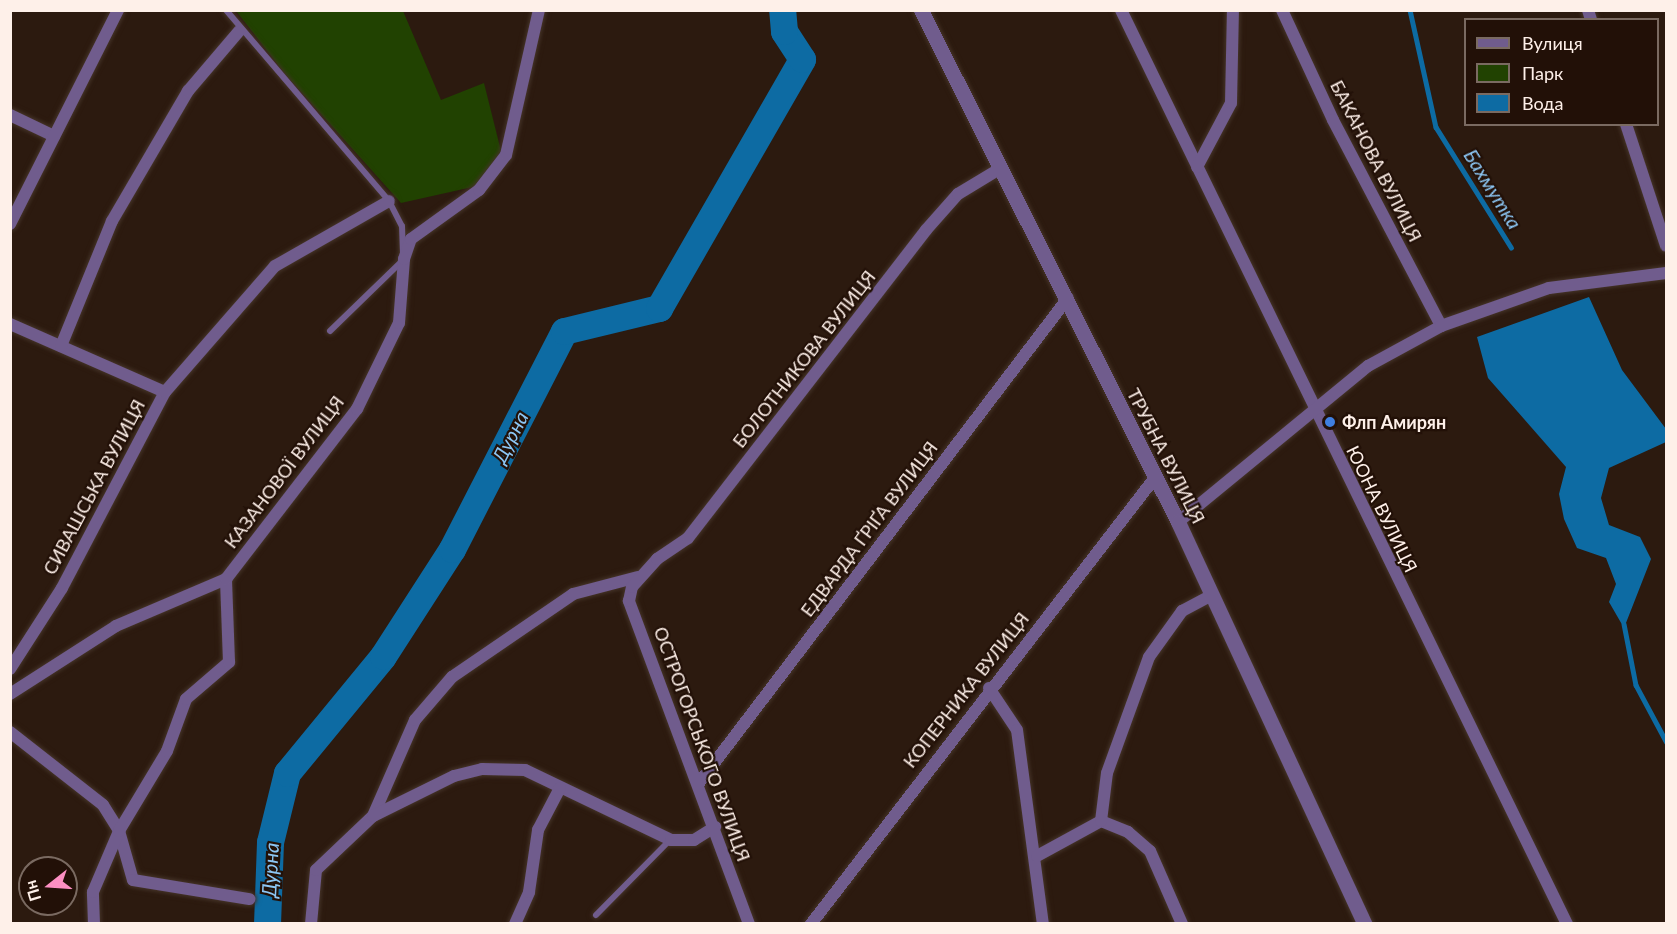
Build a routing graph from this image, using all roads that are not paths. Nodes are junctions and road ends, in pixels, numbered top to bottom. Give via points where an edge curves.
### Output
1 (118, 10) edge
2 (226, 10) edge
3 (539, 10) edge
4 (921, 10) edge
5 (1121, 10) edge
6 (1233, 10) edge
7 (1282, 10) edge
8 (239, 31) junction
9 (10, 116) edge
10 (1627, 126) edge
11 (54, 136) junction
12 (1197, 167) junction
13 (1001, 168) junction
14 (389, 201) junction
15 (10, 224) edge
16 (1666, 246) edge
17 (404, 259) junction
18 (1666, 273) edge
19 (1068, 298) junction
20 (10, 324) edge
21 (1441, 326) junction
22 (330, 331) dead end
23 (61, 346) junction
24 (165, 392) junction
25 (1313, 411) junction
26 (1153, 480) junction
27 (1178, 522) junction
28 (638, 578) junction
29 (226, 579) junction
30 (1212, 595) junction
31 (10, 669) edge
32 (989, 688) junction
33 (10, 694) edge
34 (10, 732) edge
35 (699, 783) junction
36 (560, 788) junction
37 (373, 816) junction
38 (1101, 821) junction
39 (715, 827) junction
40 (119, 831) junction
41 (671, 840) junction
42 (1037, 856) junction
43 (249, 899) dead end
44 (596, 915) dead end
45 (94, 924) edge
46 (311, 924) edge
47 (515, 924) edge
48 (749, 924) edge
49 (811, 924) edge
50 (1043, 924) edge
51 (1182, 924) edge
52 (1365, 924) edge
53 (1568, 924) edge

1 - 11 street
2 - 8 lane
3 - 17 street, КАЗАНОВОЇ ВУЛИЦЯ via 506,155 480,190 411,239
4 - 13 street, ТРУБНА ВУЛИЦЯ
5 - 12 street, ЮОНА ВУЛИЦЯ
6 - 12 street via 1231,103
7 - 21 street, БАКАНОВА ВУЛИЦЯ via 1333,120
8 - 14 lane
8 - 23 street via 188,91 112,221
9 - 11 street
10 - 16 street
11 - 15 street
12 - 25 street, ЮОНА ВУЛИЦЯ
13 - 19 street, ТРУБНА ВУЛИЦЯ
13 - 28 street, БОЛОТНИКОВА ВУЛИЦЯ via 958,194 688,538
14 - 17 lane via 402,226
14 - 24 street, СИВАШСЬКА ВУЛИЦЯ via 275,266
17 - 22 lane
17 - 29 street, КАЗАНОВОЇ ВУЛИЦЯ via 399,323 357,409
18 - 21 street via 1549,288
19 - 26 street, ТРУБНА ВУЛИЦЯ
19 - 35 street, ЕДВАРДА ҐРІҐА ВУЛИЦЯ
20 - 23 street
21 - 25 street via 1368,366
23 - 24 street
24 - 31 street, СИВАШСЬКА ВУЛИЦЯ via 62,588
25 - 27 street
25 - 53 street, ЮОНА ВУЛИЦЯ
26 - 27 street, ТРУБНА ВУЛИЦЯ
26 - 32 street, КОПЕРНИКА ВУЛИЦЯ
27 - 30 street, ТРУБНА ВУЛИЦЯ
28 - 35 street, ОСТРОГОРСЬКОГО ВУЛИЦЯ via 629,601
28 - 37 street via 573,594 452,677 415,720
29 - 33 street via 116,626
29 - 40 street via 229,662 186,699 166,751
30 - 38 street via 1182,611 1149,657 1107,773
30 - 52 street, ТРУБНА ВУЛИЦЯ
32 - 42 street via 1017,730
32 - 49 street, КОПЕРНИКА ВУЛИЦЯ
34 - 40 street via 103,805
35 - 39 street, ОСТРОГОРСЬКОГО ВУЛИЦЯ
36 - 37 street via 525,770 482,769 454,776
36 - 41 street
36 - 47 street via 538,830 529,892
37 - 46 street via 316,870
38 - 42 street
38 - 51 street via 1128,832 1150,851
39 - 41 street via 694,840
39 - 48 street, ОСТРОГОРСЬКОГО ВУЛИЦЯ
40 - 43 street via 133,880
40 - 45 street via 93,892
41 - 44 lane
42 - 50 street

